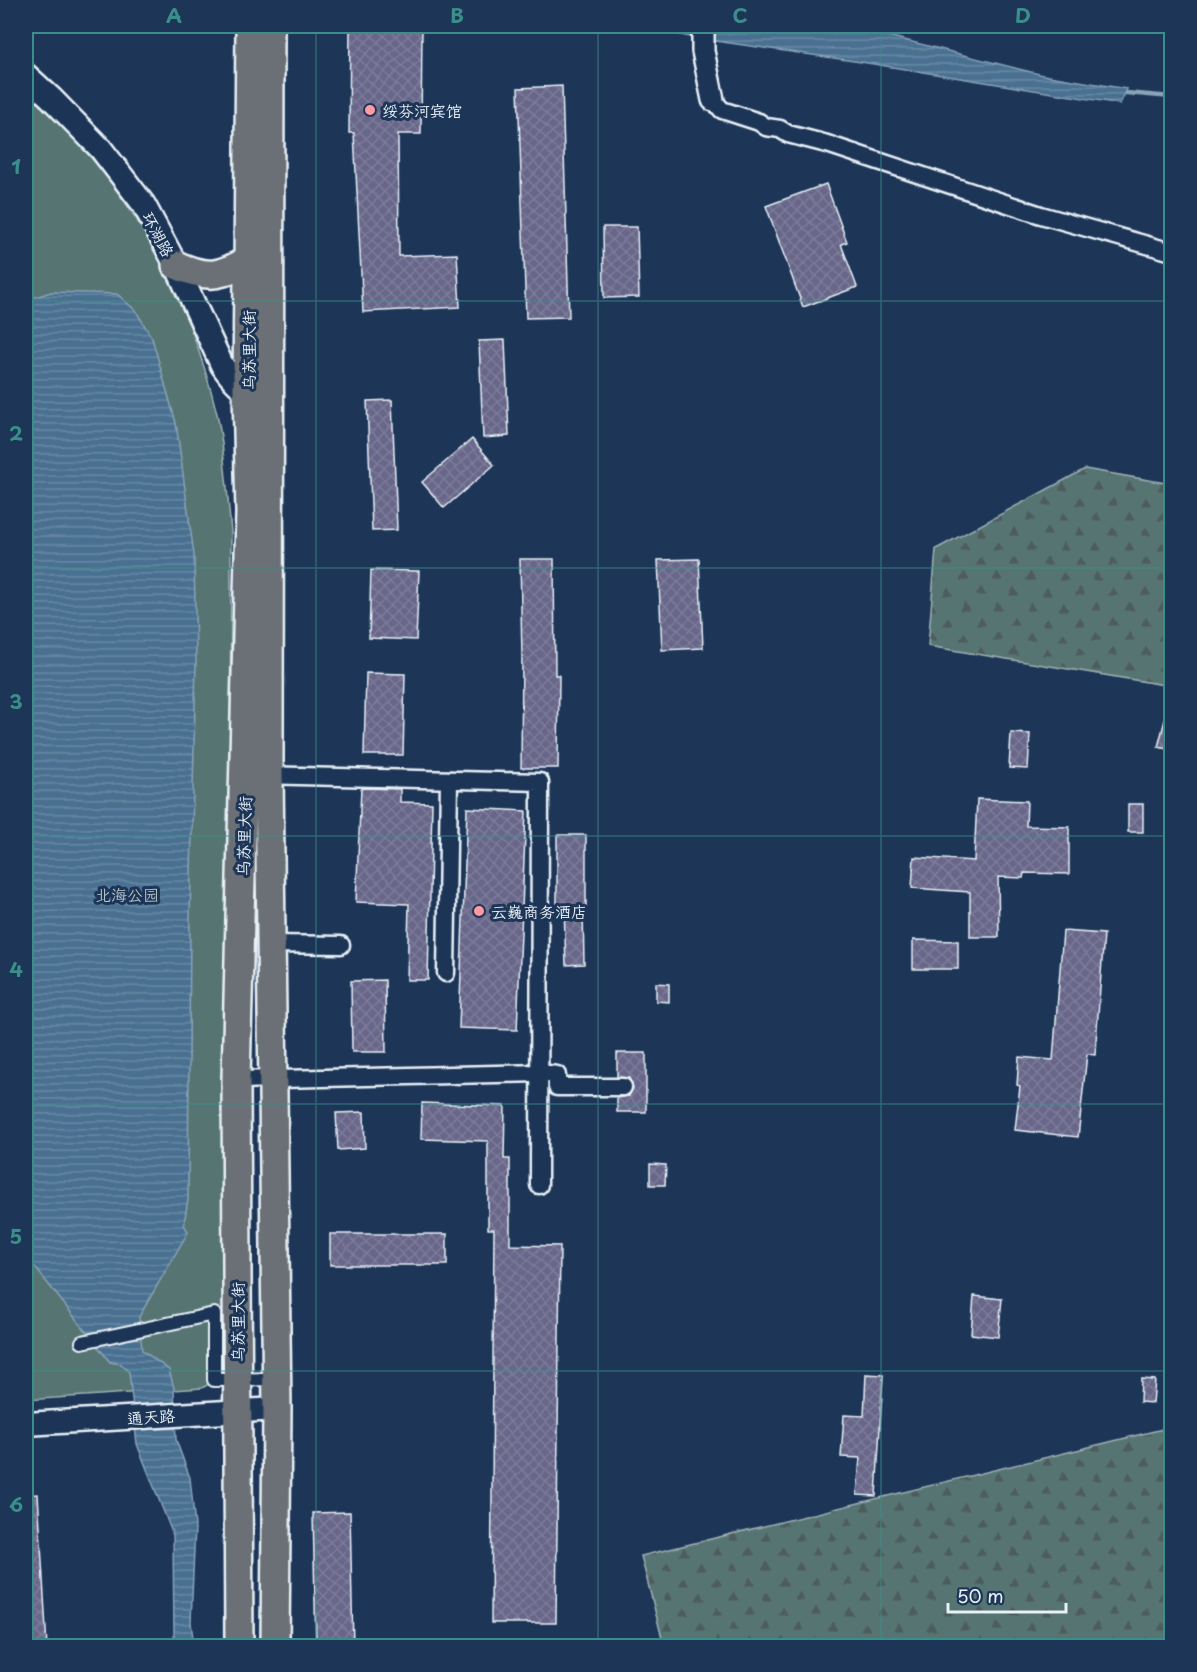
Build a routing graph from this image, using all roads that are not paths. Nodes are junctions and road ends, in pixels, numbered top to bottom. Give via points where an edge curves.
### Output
1 (250, 26) edge
2 (270, 26) edge
3 (703, 26) edge
4 (26, 75) edge
5 (713, 100) joint
6 (1172, 252) edge
7 (248, 260) junction
8 (176, 265) junction
9 (259, 399) junction
10 (257, 775) junction
11 (449, 780) junction
12 (271, 944) junction
13 (341, 945) dead end
14 (446, 973) dead end
15 (540, 1073) junction
16 (272, 1079) junction
17 (237, 1080) junction
18 (623, 1087) dead end
19 (539, 1185) dead end
20 (82, 1342) dead end
21 (237, 1379) junction
22 (277, 1379) junction
23 (277, 1409) junction
24 (237, 1411) junction
25 (26, 1424) edge
26 (238, 1647) edge
27 (275, 1647) edge

1 - 7 highway, 乌苏里大街
2 - 9 highway, 乌苏里大街
3 - 5 street via 703,51
4 - 8 main road, 环湖路 via 77,124 127,181
5 - 6 street via 722,110 766,127 1041,215
7 - 8 highway via 231,270 207,276
7 - 9 highway, 乌苏里大街
8 - 9 main road, 环湖路 via 222,365
9 - 10 highway, 乌苏里大街 via 250,513
10 - 11 street
10 - 12 highway, 乌苏里大街
10 - 17 highway, 乌苏里大街
11 - 14 street
11 - 15 street via 540,782
12 - 13 street
12 - 16 highway, 乌苏里大街
15 - 16 street
15 - 18 street via 557,1075 556,1087
15 - 19 street
16 - 17 street
16 - 22 highway, 乌苏里大街
17 - 21 highway, 乌苏里大街
20 - 21 street via 214,1314 214,1380
21 - 22 street
21 - 24 highway, 乌苏里大街
22 - 23 highway, 乌苏里大街
23 - 24 main road, 通天路
23 - 27 highway, 乌苏里大街
24 - 25 main road, 通天路
24 - 26 highway, 乌苏里大街

